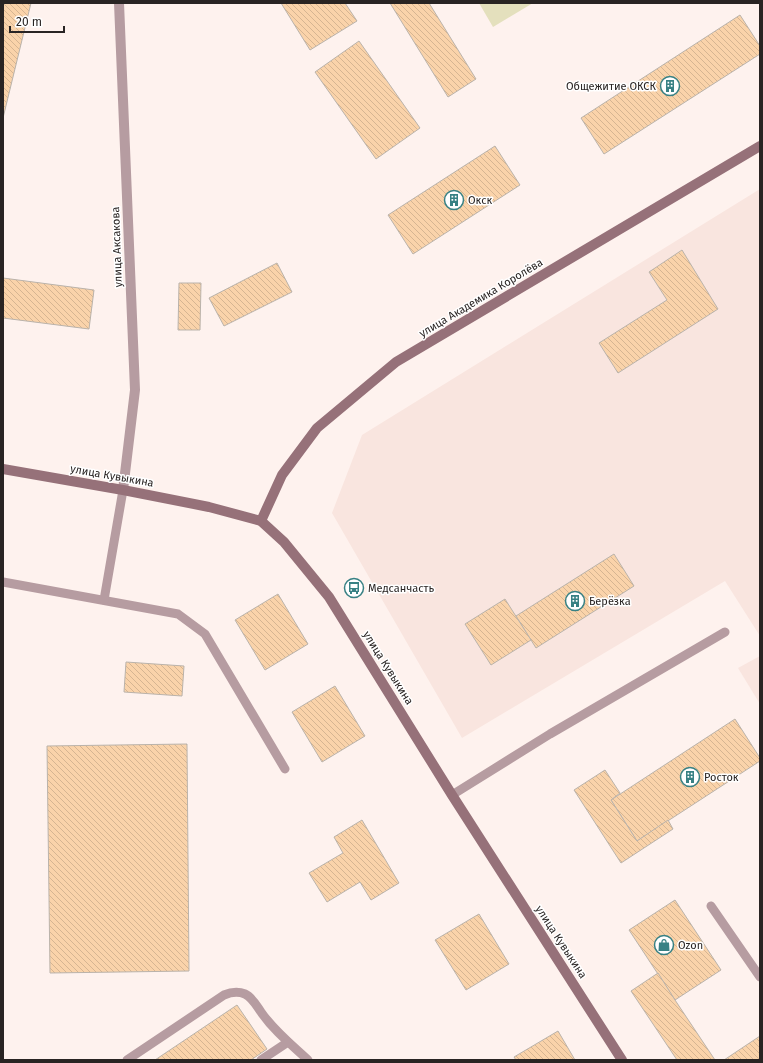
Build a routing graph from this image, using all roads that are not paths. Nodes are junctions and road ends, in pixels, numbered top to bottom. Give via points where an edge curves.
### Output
1 (119, 3) edge
2 (760, 146) edge
3 (3, 469) edge
4 (123, 490) junction
5 (261, 521) junction
6 (3, 582) edge
7 (104, 600) junction
8 (725, 632) dead end
9 (286, 769) dead end
10 (452, 795) junction
11 (711, 906) dead end
12 (760, 977) edge
13 (288, 1042) junction
14 (127, 1060) edge
15 (261, 1060) edge
16 (308, 1060) edge
17 (622, 1060) edge

1 - 4 street, улица Аксакова via 135,390
2 - 5 street, улица Академика Королёва via 396,362 317,428 282,475
3 - 4 street, улица Кувыкина
4 - 5 street, улица Кувыкина via 209,507
4 - 7 lane
5 - 10 street, улица Кувыкина via 284,542 329,597
6 - 7 lane
7 - 9 lane via 178,614 205,634
8 - 10 lane via 550,734
10 - 17 street, улица Кувыкина
11 - 12 lane
13 - 14 lane via 270,1025 251,998 231,992
13 - 15 lane
13 - 16 lane

